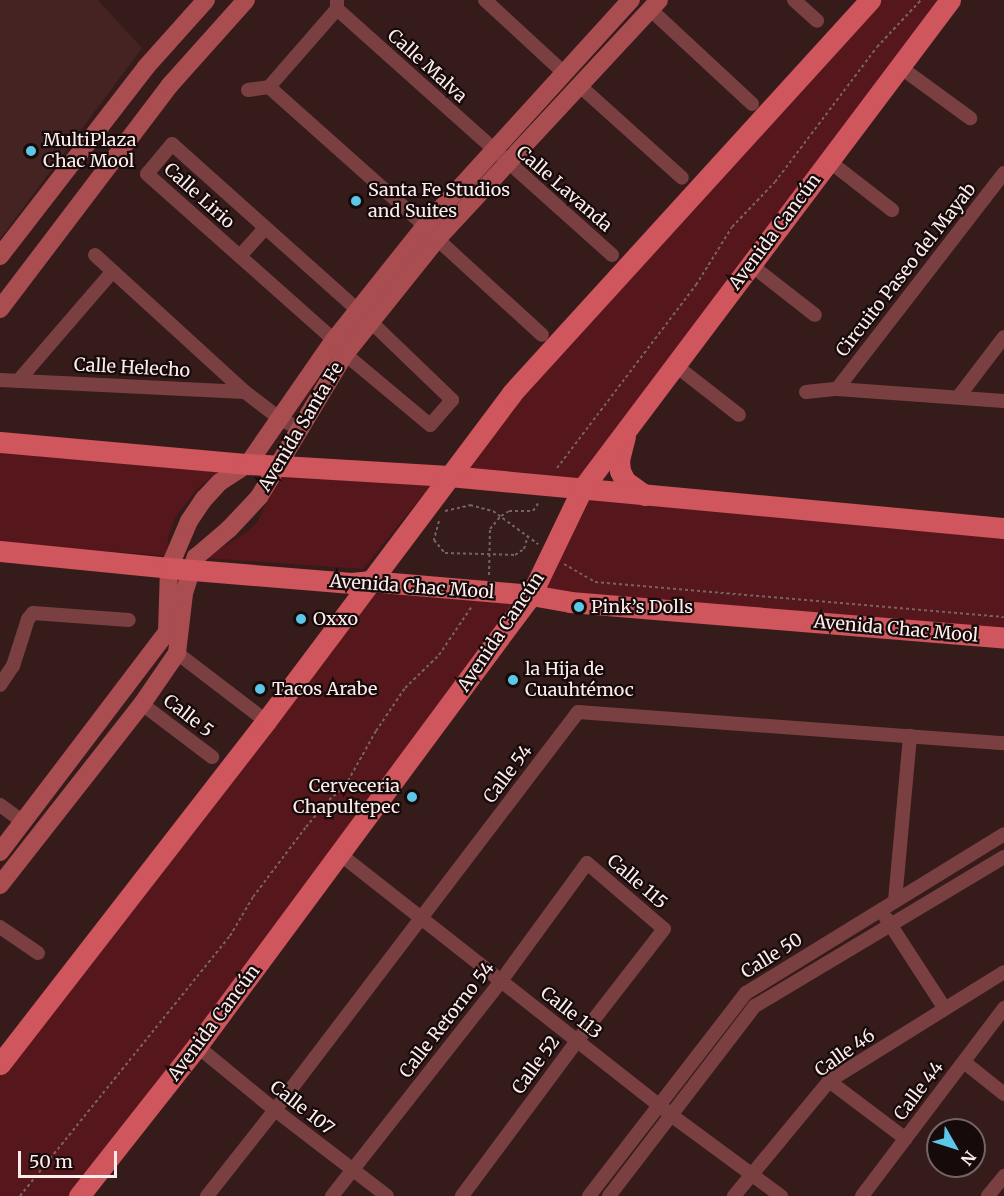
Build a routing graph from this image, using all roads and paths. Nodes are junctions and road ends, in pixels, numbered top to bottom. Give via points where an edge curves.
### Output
1 (206, 0) edge
2 (246, 0) edge
3 (485, 0) edge
4 (631, 0) edge
5 (794, 0) edge
6 (870, 0) edge
7 (950, 0) edge
8 (337, 5) edge
9 (655, 5) edge
10 (817, 21) dead end
11 (900, 66) junction
12 (146, 67) junction
13 (564, 73) junction
14 (170, 85) junction
15 (580, 86) junction
16 (268, 87) junction
17 (248, 90) dead end
18 (752, 104) dead end
19 (970, 118) dead end
20 (492, 150) junction
21 (829, 161) junction
22 (509, 165) junction
23 (1004, 173) edge
24 (682, 178) dead end
25 (892, 210) dead end
26 (266, 228) junction
27 (431, 232) junction
28 (0, 255) edge
29 (95, 255) dead end
30 (612, 255) dead end
31 (240, 256) junction
32 (751, 265) junction
33 (113, 271) junction
34 (0, 309) edge
35 (815, 315) dead end
36 (364, 316) junction
37 (542, 335) dead end
38 (1004, 337) edge
39 (339, 347) junction
40 (675, 365) junction
41 (0, 380) edge
42 (18, 381) junction
43 (837, 389) junction
44 (245, 392) junction
45 (806, 392) dead end
46 (959, 396) junction
47 (1004, 401) edge
48 (739, 415) dead end
49 (279, 418) junction
50 (628, 428) junction
51 (300, 429) junction
52 (0, 442) edge
53 (248, 464) junction
54 (279, 466) junction
55 (449, 476) junction
56 (582, 489) junction
57 (645, 495) junction
58 (1004, 528) edge
59 (528, 536) junction
60 (0, 551) edge
61 (552, 555) junction
62 (169, 568) junction
63 (192, 569) junction
64 (360, 586) junction
65 (531, 595) junction
66 (1004, 617) edge
67 (129, 620) dead end
68 (1004, 638) edge
69 (177, 652) junction
70 (7, 666) edge
71 (0, 685) edge
72 (142, 704) junction
73 (266, 722) junction
74 (910, 736) junction
75 (1004, 744) edge
76 (212, 757) dead end
77 (0, 805) edge
78 (23, 822) junction
79 (1004, 834) edge
80 (0, 852) edge
81 (341, 855) junction
82 (1004, 857) edge
83 (587, 863) joint
84 (0, 885) edge
85 (895, 901) junction
86 (881, 909) junction
87 (421, 917) junction
88 (891, 925) junction
89 (0, 927) edge
90 (664, 929) joint
91 (38, 953) dead end
92 (1004, 972) edge
93 (501, 981) junction
94 (1004, 1008) edge
95 (945, 1009) junction
96 (577, 1041) junction
97 (198, 1046) junction
98 (964, 1062) junction
99 (0, 1064) edge
100 (829, 1081) junction
101 (1004, 1094) edge
102 (658, 1105) junction
103 (275, 1110) junction
104 (671, 1115) junction
105 (906, 1139) junction
106 (353, 1170) junction
107 (751, 1174) junction
108 (1004, 1176) edge
109 (79, 1196) edge
110 (207, 1196) edge
111 (332, 1196) edge
112 (387, 1196) edge
113 (462, 1196) edge
114 (590, 1196) edge
115 (609, 1196) edge
116 (734, 1196) edge
117 (780, 1196) edge
118 (862, 1196) edge
119 (988, 1196) edge

1 - 12 street
2 - 14 street
3 - 13 street
4 - 13 street, Avenida Santa Fe
5 - 10 street
6 - 55 main road via 512,393
7 - 11 main road, Avenida Cancún
8 - 16 street
8 - 20 street, Calle Malva
9 - 15 street, Avenida Santa Fe
9 - 18 street
11 - 19 street
11 - 21 main road, Avenida Cancún
12 - 14 street
12 - 28 street
13 - 20 street, Avenida Santa Fe
14 - 34 street
15 - 22 street, Avenida Santa Fe
15 - 24 street
16 - 17 street
16 - 27 street
20 - 22 street, Calle Lavanda
20 - 27 street, Avenida Santa Fe
21 - 25 street
21 - 32 main road, Avenida Cancún
22 - 27 street, Avenida Santa Fe
22 - 30 street, Calle Lavanda
23 - 43 street, Circuito Paseo del Mayab
26 - 31 street
26 - 31 street, Calle Lirio via 172,144 147,174
26 - 36 street, Calle Lirio
27 - 36 street, Avenida Santa Fe
27 - 37 street
29 - 33 street, Calle Helecho
31 - 39 street, Calle Lirio
32 - 35 street
32 - 40 main road, Avenida Cancún
33 - 42 street, Calle Helecho
33 - 44 street, Calle Helecho
36 - 39 street, Avenida Santa Fe
36 - 39 street, Calle Lirio via 452,400 430,425
38 - 46 street
39 - 49 street, Avenida Santa Fe
39 - 51 street, Avenida Santa Fe
40 - 48 street
40 - 50 main road, Avenida Cancún
41 - 42 street, Calle Helecho
42 - 44 street, Calle Helecho
43 - 45 street
43 - 46 street
44 - 49 street, Calle Helecho
46 - 47 street
49 - 51 street, Calle Helecho
49 - 53 street, Avenida Santa Fe
50 - 56 main road, Avenida Cancún
50 - 57 main road via 620,471 625,481
51 - 54 street, Avenida Santa Fe
52 - 53 main road
53 - 54 main road
53 - 62 street, Avenida Santa Fe via 220,482 204,500 189,521
54 - 55 main road
54 - 63 street, Avenida Santa Fe via 245,514 196,557
55 - 56 main road
55 - 64 main road
56 - 57 main road
56 - 61 main road, Avenida Cancún
57 - 58 main road
59 - 59 path via 524,549 516,555 445,553 434,540 445,511 470,505 493,511
59 - 61 path
60 - 62 main road, Avenida Chac Mool
61 - 65 main road, Avenida Cancún
61 - 66 path via 595,582
62 - 63 main road, Avenida Chac Mool
62 - 78 street, Avenida Santa Fe via 167,632
63 - 64 main road, Avenida Chac Mool
63 - 69 street, Avenida Santa Fe via 184,593
64 - 65 main road, Avenida Chac Mool
64 - 73 main road
65 - 68 main road, Avenida Chac Mool via 570,602
65 - 81 main road, Avenida Cancún
67 - 70 street via 33,613
69 - 72 street, Avenida Santa Fe
69 - 73 street
70 - 71 street
72 - 76 street, Calle 5
72 - 84 street, Avenida Santa Fe
73 - 99 main road
74 - 75 street, Calle 54
74 - 85 street
74 - 87 street, Calle 54 via 578,712
77 - 78 street
78 - 80 street, Avenida Santa Fe
79 - 85 street, Calle 50
81 - 87 street, Calle 113
81 - 97 main road, Avenida Cancún
82 - 88 street, Calle 50
83 - 90 street, Calle 115
83 - 93 street, Calle Retorno 54
85 - 86 street, Calle 50
86 - 88 street
86 - 102 street, Calle 50 via 746,993
87 - 93 street, Calle 113
87 - 103 street, Calle 54
88 - 95 street
88 - 104 street, Calle 50 via 755,1006
89 - 91 street
90 - 96 street, Calle 52
92 - 95 street, Calle 46
93 - 96 street, Calle 113
93 - 106 street, Calle Retorno 54
94 - 98 street, Calle 44
95 - 100 street, Calle 46
96 - 102 street, Calle 113
96 - 113 street, Calle 52
97 - 103 street, Calle 107
97 - 109 main road, Avenida Cancún
98 - 101 street
98 - 105 street, Calle 44
100 - 105 street
100 - 107 street, Calle 46
102 - 104 street, Calle 113
102 - 114 street, Calle 50
103 - 106 street, Calle 107
103 - 110 street, Calle 54
104 - 107 street, Calle 113
104 - 115 street, Calle 50
105 - 118 street, Calle 44
106 - 111 street, Calle Retorno 54
106 - 112 street, Calle 107
107 - 116 street, Calle 46
107 - 117 street, Calle 113
108 - 119 street

